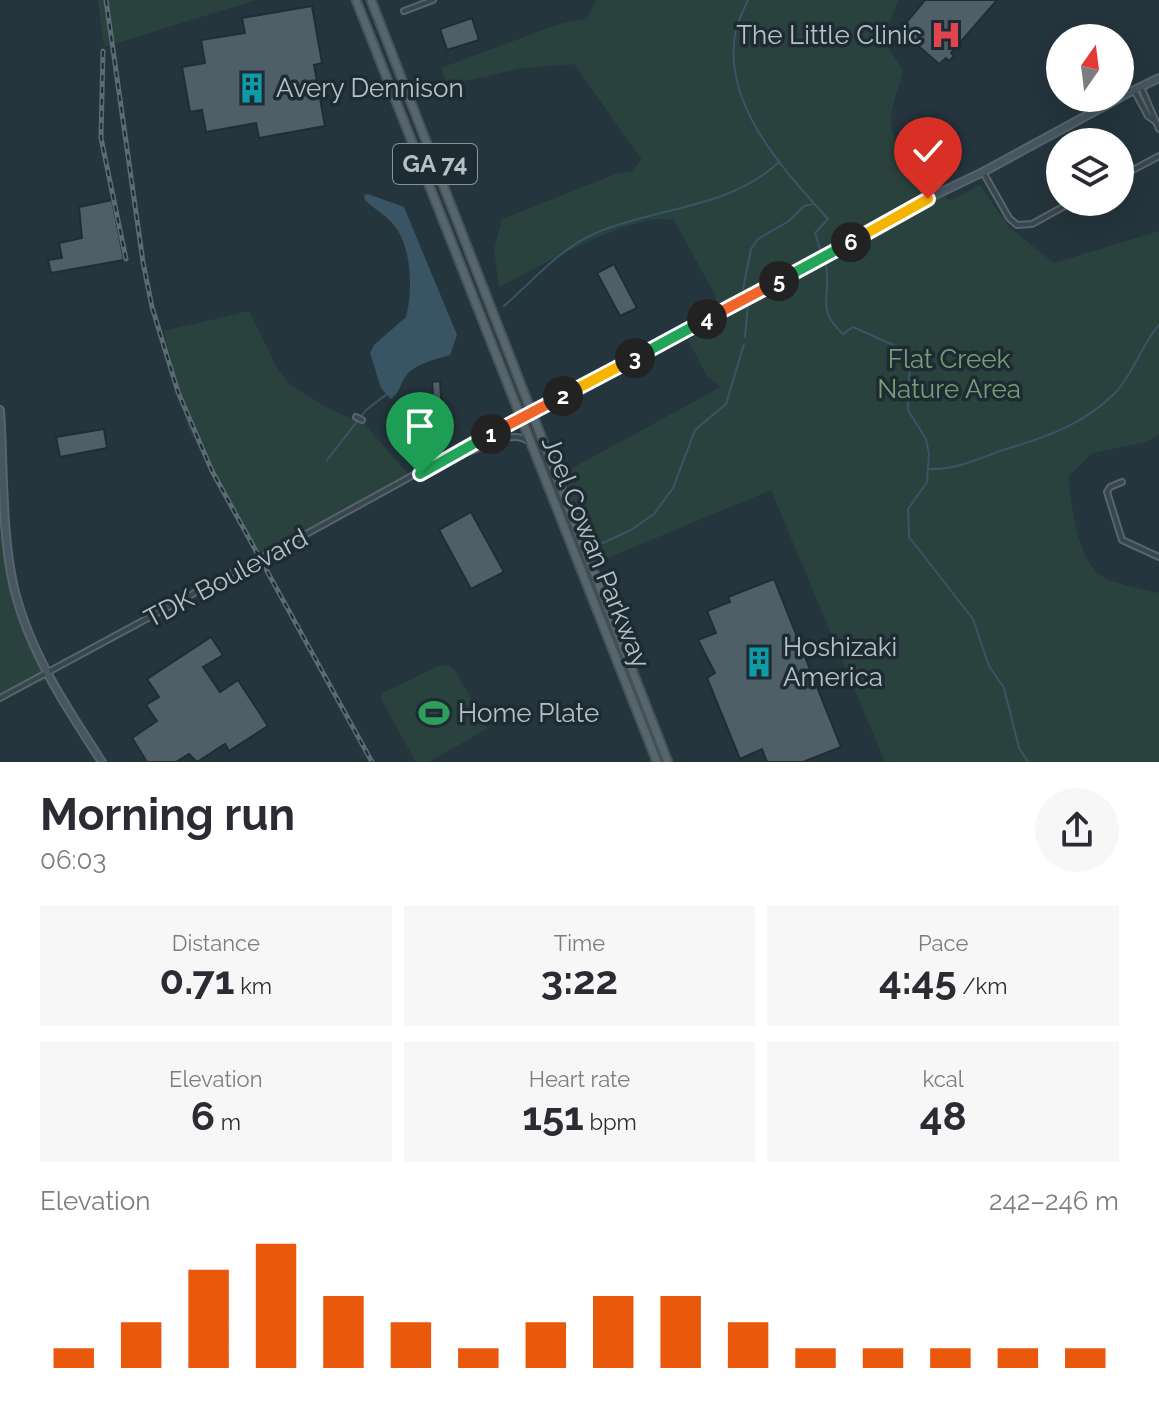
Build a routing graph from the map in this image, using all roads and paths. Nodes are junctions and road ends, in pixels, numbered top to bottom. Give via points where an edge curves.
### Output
1 (356, 0) edge
2 (371, 0) edge
3 (433, 0) edge
4 (404, 11) dead end
5 (1159, 78) edge
6 (1137, 89) junction
7 (1134, 90) edge
8 (1093, 112) edge
9 (1159, 129) edge
10 (1159, 156) edge
11 (1134, 169) edge
12 (983, 172) junction
13 (1047, 216) edge
14 (0, 410) edge
15 (533, 411) junction
16 (521, 416) junction
17 (356, 417) dead end
18 (362, 420) dead end
19 (532, 444) junction
20 (450, 457) junction
21 (1122, 482) dead end
22 (1159, 557) edge
23 (47, 672) junction
24 (0, 698) edge
25 (102, 762) edge
26 (657, 762) edge
27 (668, 762) edge

1 - 16 main road, Joel Cowan Parkway / GA 74
2 - 15 main road, Joel Cowan Parkway / GA 74
3 - 4 street
5 - 6 street
6 - 7 street
6 - 9 street
8 - 12 street
10 - 11 street
12 - 13 street via 1017,225
12 - 15 street
14 - 23 street via 14,585
15 - 16 street
15 - 27 main road, Joel Cowan Parkway / GA 74
16 - 19 main road, Joel Cowan Parkway / GA 74
16 - 20 street, TDK Boulevard
17 - 18 street
19 - 20 street, TDK Boulevard via 509,436 471,454
19 - 26 main road, Joel Cowan Parkway / GA 74
20 - 23 street, TDK Boulevard, bridge
21 - 22 street via 1107,492 1122,540
23 - 24 street, TDK Boulevard
23 - 25 street

